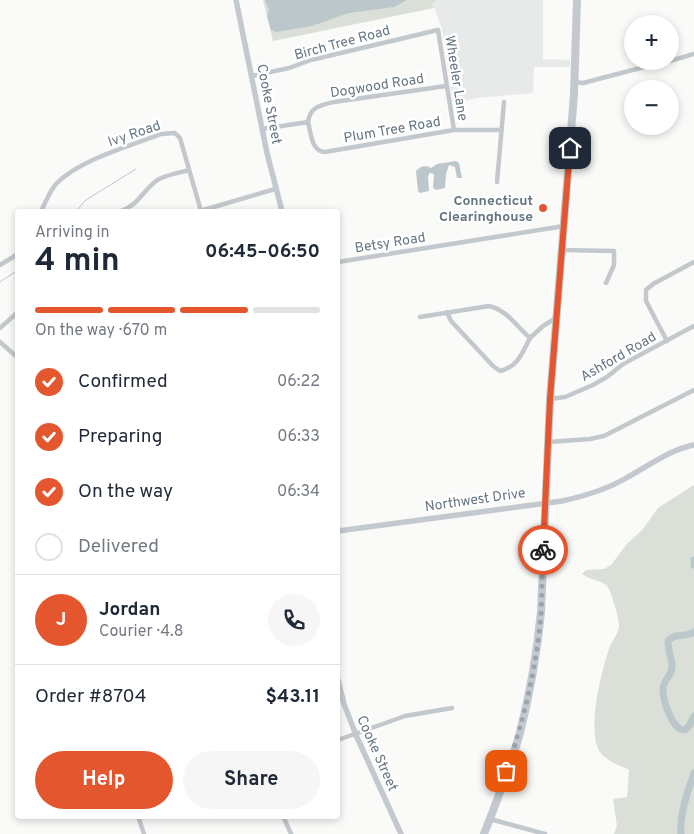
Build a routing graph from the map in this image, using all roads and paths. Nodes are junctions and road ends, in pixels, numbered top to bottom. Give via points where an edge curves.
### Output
1 (236, 0) edge
2 (577, 0) edge
3 (438, 30) joint
4 (694, 54) edge
5 (679, 58) edge
6 (633, 70) edge
7 (252, 76) junction
8 (575, 82) junction
9 (446, 86) junction
10 (504, 102) dead end
11 (308, 122) junction
12 (262, 129) junction
13 (454, 130) junction
14 (502, 130) junction
15 (189, 170) junction
16 (497, 182) dead end
17 (275, 189) junction
18 (42, 209) edge
19 (128, 209) edge
20 (199, 209) edge
21 (207, 209) edge
22 (281, 209) edge
23 (564, 226) junction
24 (562, 250) junction
25 (15, 256) edge
26 (340, 262) edge
27 (694, 262) edge
28 (0, 265) edge
29 (606, 283) dead end
30 (447, 312) junction
31 (15, 315) edge
32 (420, 316) dead end
33 (556, 318) junction
34 (694, 326) edge
35 (0, 328) edge
36 (530, 338) junction
37 (667, 340) junction
38 (0, 342) edge
39 (15, 355) edge
40 (694, 390) edge
41 (550, 399) junction
42 (548, 442) junction
43 (694, 445) edge
44 (545, 502) junction
45 (340, 531) edge
46 (340, 688) edge
47 (452, 708) dead end
48 (356, 735) junction
49 (340, 739) edge
50 (139, 819) edge
51 (284, 819) edge
52 (490, 819) junction
53 (527, 832) edge
54 (144, 834) edge
55 (290, 834) edge
56 (402, 834) edge
57 (484, 834) edge
58 (545, 834) edge

1 - 7 main road, Cooke Street
2 - 8 highway
3 - 7 street, Birch Tree Road
3 - 9 street, Wheeler Lane
4 - 5 street
6 - 8 street
7 - 12 main road, Cooke Street
8 - 23 highway
9 - 11 street, Dogwood Road via 320,105 311,112
9 - 13 street, Wheeler Lane
10 - 14 street
11 - 12 street
11 - 13 street, Plum Tree Road via 314,146 320,152
12 - 17 main road, Cooke Street
13 - 14 street, Plum Tree Road
14 - 16 street
15 - 18 street, Ivy Road via 178,135 161,134 88,161 58,183
15 - 19 street via 158,180
15 - 20 street, Ivy Road
17 - 21 street
17 - 22 main road, Cooke Street
23 - 24 highway
23 - 26 street, Betsy Road
24 - 29 street via 614,251 614,265
24 - 33 highway
25 - 28 street
27 - 37 street via 646,290 646,300
30 - 32 street
30 - 36 street via 489,306 498,308
30 - 36 street via 451,321 500,371 510,369 517,362
31 - 35 street
33 - 36 street
33 - 41 highway
34 - 37 street, Ashford Road
37 - 41 street, Ashford Road via 593,385 566,397
38 - 39 street
40 - 42 street via 604,436
41 - 42 highway
42 - 44 highway
43 - 44 main road, Northwest Drive via 663,456 600,490 570,500
44 - 45 main road, Northwest Drive
44 - 52 highway via 540,621 528,697 519,735
46 - 48 main road, Cooke Street
47 - 48 street via 405,716
48 - 49 street
48 - 56 main road, Cooke Street
50 - 54 street
51 - 55 street
52 - 53 street
52 - 57 highway
53 - 58 street

